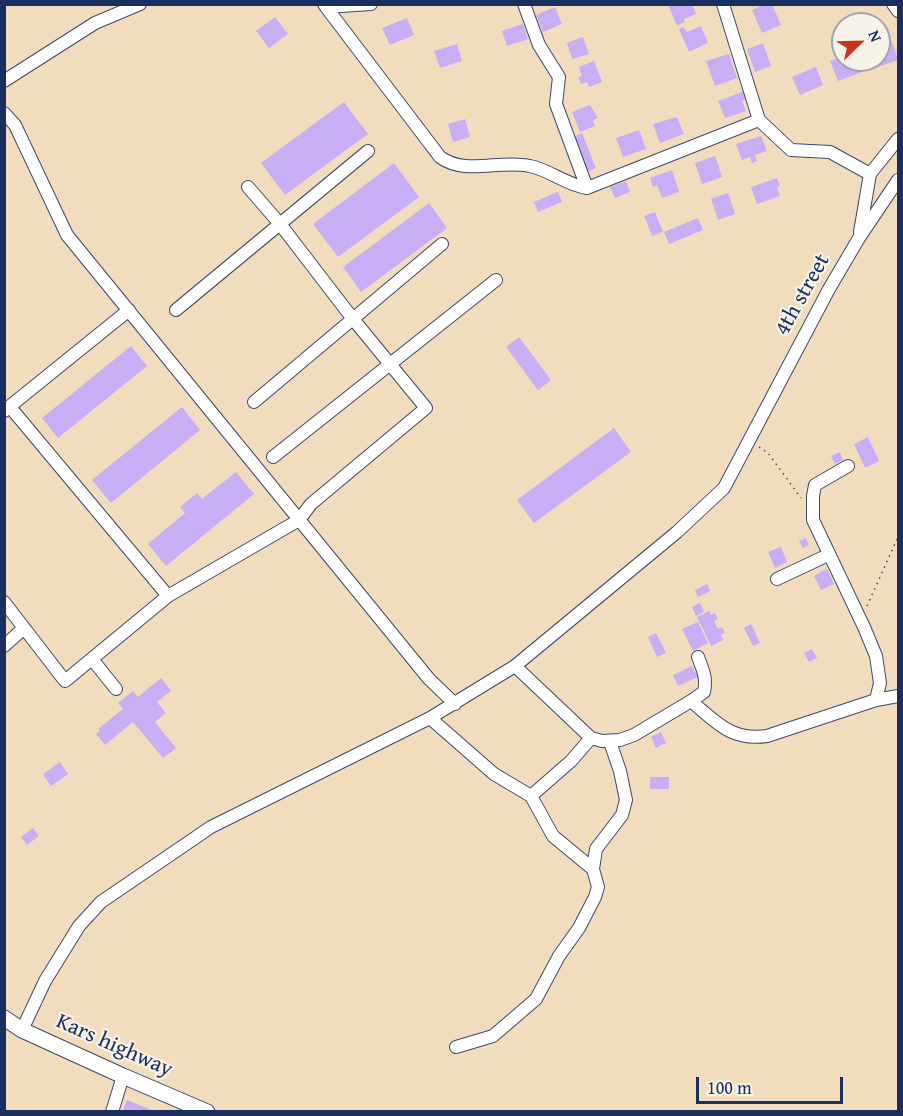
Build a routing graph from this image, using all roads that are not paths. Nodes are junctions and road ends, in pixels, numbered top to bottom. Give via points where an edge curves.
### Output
1 (140, 4) edge
2 (371, 4) edge
3 (524, 4) edge
4 (723, 4) edge
5 (893, 4) edge
6 (325, 6) edge
7 (898, 11) edge
8 (4, 81) edge
9 (4, 113) edge
10 (759, 120) junction
11 (898, 139) edge
12 (368, 151) dead end
13 (870, 174) junction
14 (898, 180) edge
15 (248, 187) dead end
16 (586, 188) junction
17 (280, 224) junction
18 (859, 238) junction
19 (442, 244) dead end
20 (496, 280) dead end
21 (129, 310) junction
22 (176, 310) dead end
23 (353, 319) junction
24 (390, 364) junction
25 (254, 402) dead end
26 (7, 409) edge
27 (273, 458) dead end
28 (848, 466) dead end
29 (299, 520) junction
30 (828, 555) junction
31 (777, 579) dead end
32 (168, 596) junction
33 (4, 602) edge
34 (24, 628) junction
35 (4, 646) edge
36 (698, 657) dead end
37 (92, 659) junction
38 (515, 666) junction
39 (116, 690) dead end
40 (898, 696) edge
41 (876, 700) junction
42 (691, 701) junction
43 (455, 704) junction
44 (430, 718) junction
45 (591, 738) junction
46 (610, 742) junction
47 (531, 796) junction
48 (593, 869) junction
49 (4, 1018) edge
50 (22, 1029) junction
51 (456, 1047) dead end
52 (123, 1076) junction
53 (112, 1112) edge
54 (207, 1112) edge

1 - 8 street via 95,23
2 - 6 street
3 - 16 street via 539,45 559,77 556,104
4 - 10 street
5 - 7 street
6 - 16 street via 448,164 528,165
9 - 21 street via 15,125 67,235
10 - 13 street via 792,150 830,152
10 - 16 street
11 - 13 street
12 - 17 street
13 - 18 street
14 - 18 street, 4th street
15 - 17 street
17 - 22 street
17 - 23 street
18 - 38 street, 4th street via 724,488 677,532
19 - 23 street
20 - 24 street
21 - 26 street
21 - 29 street
23 - 24 street
23 - 25 street
24 - 27 street
24 - 29 street via 426,408 311,504
26 - 32 street
28 - 30 street via 815,485 813,520
29 - 32 street
29 - 43 street via 429,678
30 - 31 street
30 - 41 street via 876,656 880,682
32 - 37 street
33 - 34 street
34 - 35 street
34 - 37 street via 65,681
36 - 42 street via 705,676 704,692
37 - 39 street
38 - 43 street, 4th street
38 - 45 street
40 - 41 street
41 - 42 street via 754,738 724,729
42 - 46 street via 634,735
43 - 44 street, 4th street
44 - 47 street via 494,774
44 - 50 street, 4th street via 211,827 101,902 79,926 45,981
45 - 46 street
45 - 47 street
46 - 48 street via 626,800 622,815 597,849
47 - 48 street via 553,836
48 - 51 street via 598,887 595,897 536,999 493,1036
49 - 50 main road, Kars highway
50 - 52 main road, Kars highway
52 - 53 street
52 - 54 main road, Kars highway

